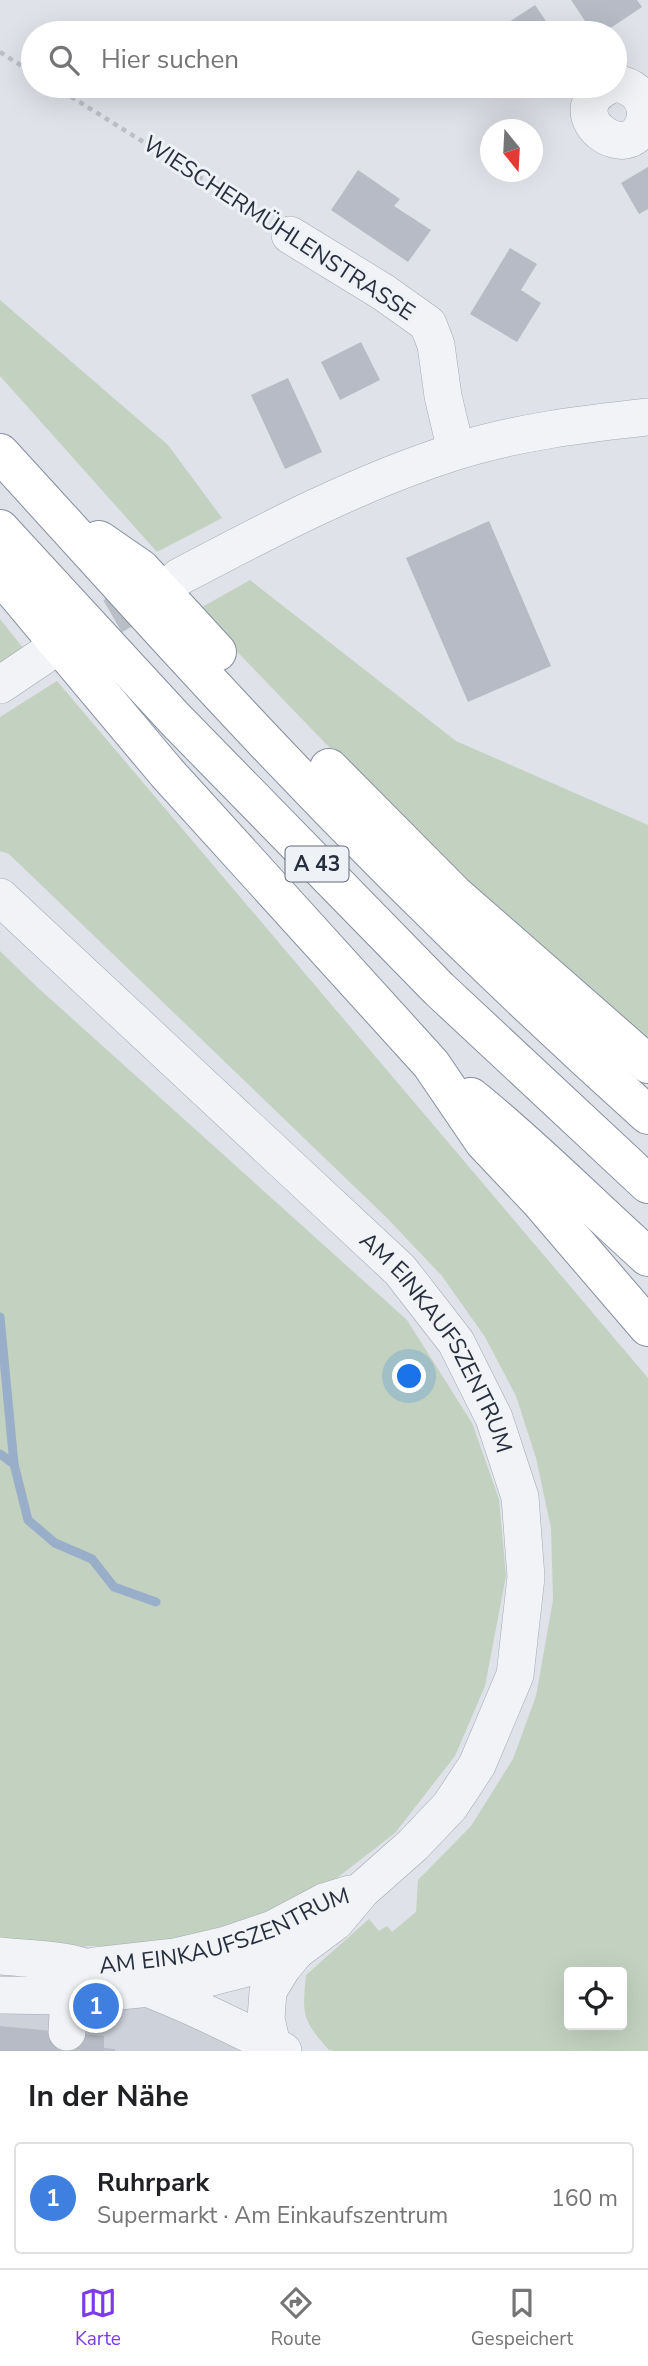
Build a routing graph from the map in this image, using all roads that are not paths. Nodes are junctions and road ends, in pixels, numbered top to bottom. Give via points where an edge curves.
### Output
1 (290, 235) road end
2 (648, 417) edge
3 (456, 451) junction
4 (0, 453) edge
5 (46, 503) junction
6 (0, 529) edge
7 (0, 574) edge
8 (179, 578) tunnel mouth
9 (43, 656) tunnel mouth
10 (0, 685) edge
11 (0, 897) edge
12 (648, 1064) edge
13 (431, 1065) junction
14 (648, 1115) edge
15 (648, 1184) edge
16 (648, 1257) edge
17 (648, 1327) edge
18 (0, 1956) edge
19 (272, 1957) junction
20 (72, 1975) junction
21 (146, 1987) junction
22 (0, 1995) edge
23 (67, 2032) dead end
24 (277, 2048) edge

1 - 3 street, WIESCHERMÜHLENSTRASSE via 428,324
2 - 3 street via 536,433
3 - 8 street via 317,506
4 - 5 highway, A 43
5 - 12 highway via 141,569 260,698 454,894
5 - 14 highway, A 43 via 242,718 438,917
6 - 15 highway, A 43 via 175,719 439,989
7 - 13 highway via 167,773
9 - 10 street
11 - 19 street, AM EINKAUFSZENTRUM via 400,1270 456,1342 494,1418 520,1497 526,1577 515,1675 477,1765 450,1806 375,1887 324,1902 273,1929
13 - 16 highway via 502,1122
13 - 17 highway via 485,1142
18 - 20 street, AM EINKAUFSZENTRUM
19 - 20 street, AM EINKAUFSZENTRUM via 226,1945
19 - 21 street via 180,1985
19 - 24 street, AM EINKAUFSZENTRUM via 266,2019
20 - 21 street, AM EINKAUFSZENTRUM
20 - 22 street
20 - 23 street
21 - 24 street, AM EINKAUFSZENTRUM

